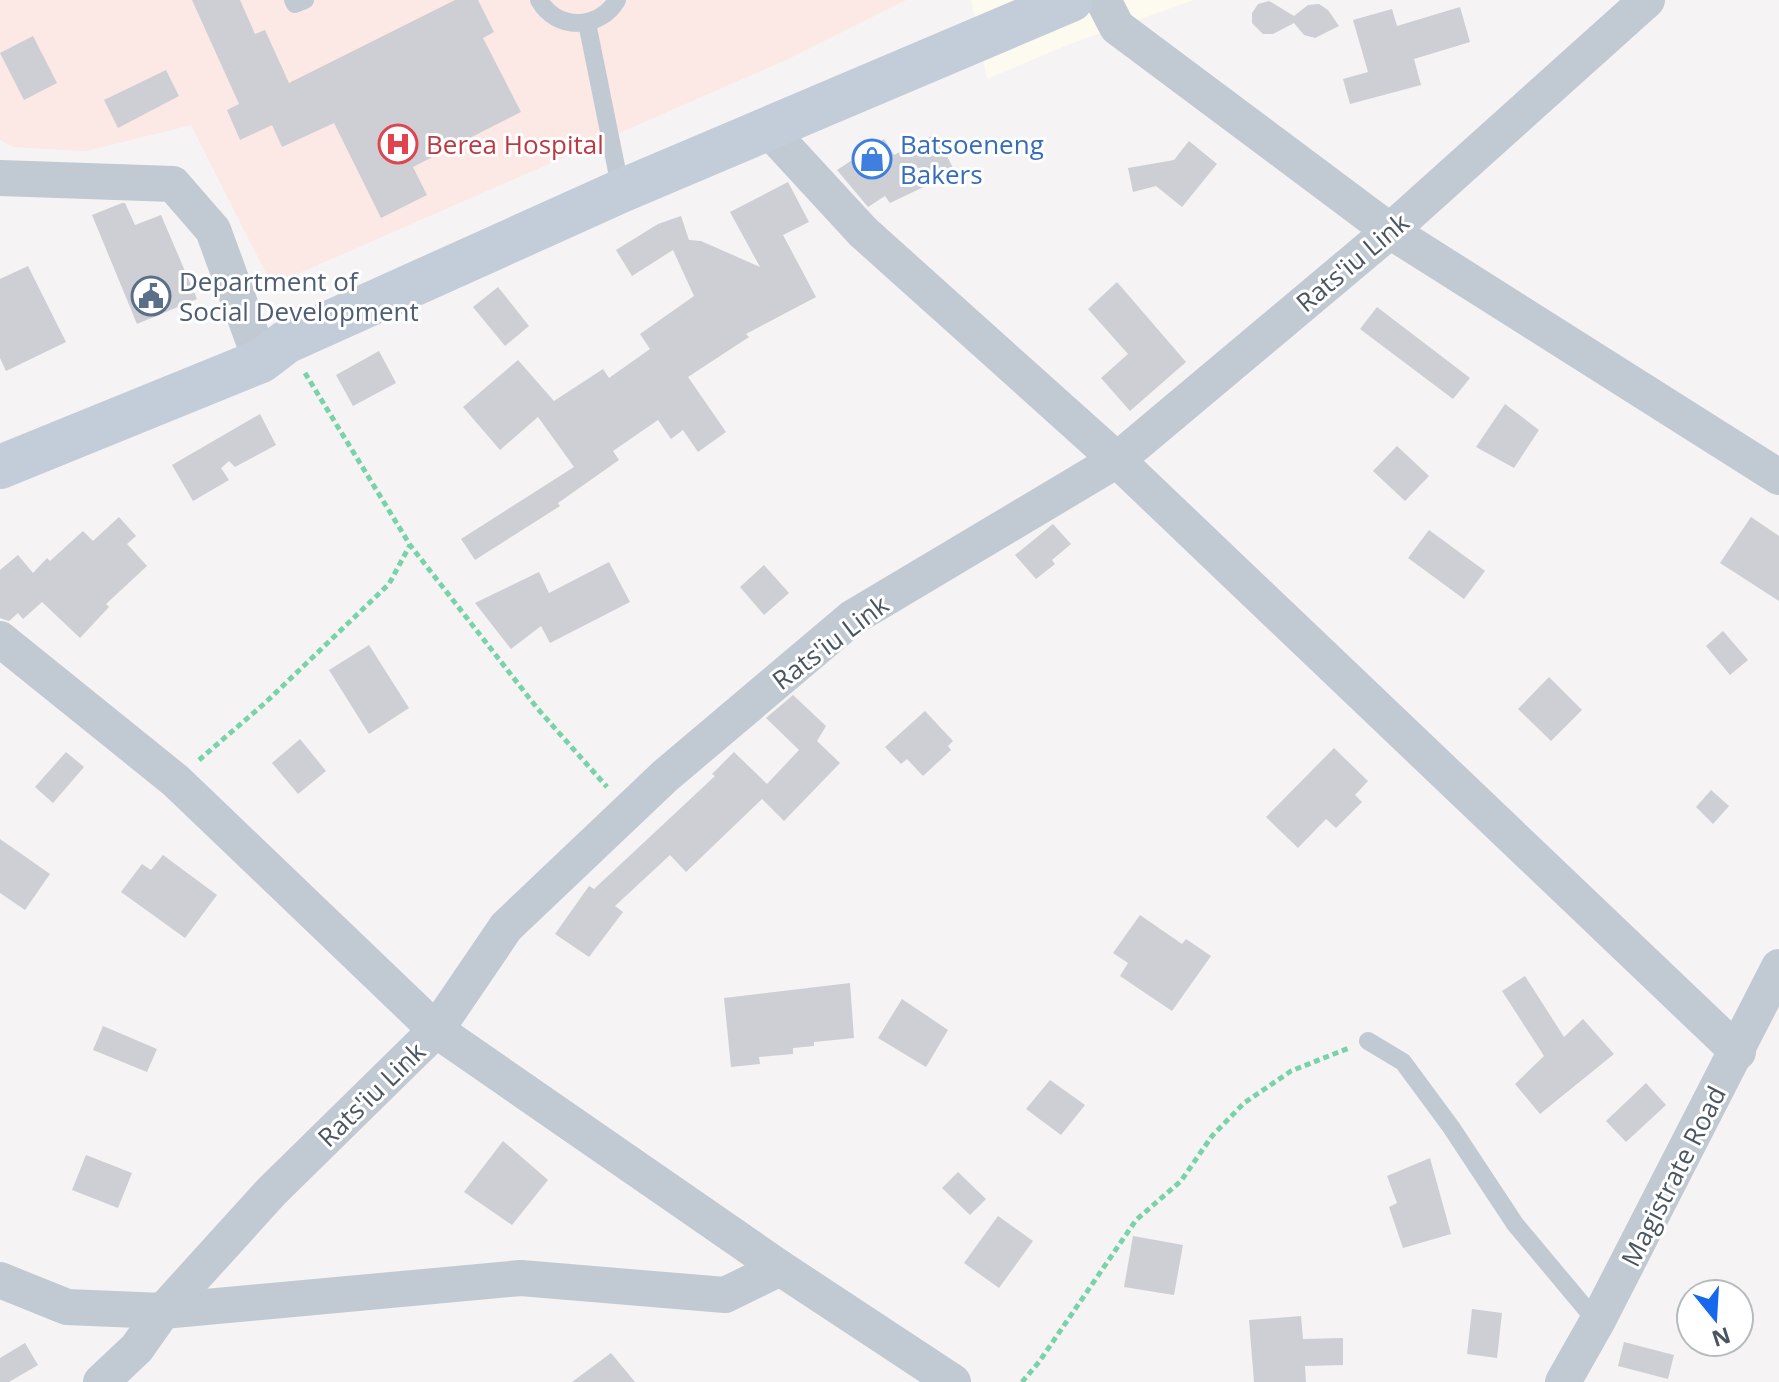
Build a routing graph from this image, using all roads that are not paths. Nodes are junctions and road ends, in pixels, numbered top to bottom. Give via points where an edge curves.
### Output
1 (293, 0) edge
2 (305, 0) edge
3 (539, 0) edge
4 (617, 0) edge
5 (1071, 0) edge
6 (1103, 0) edge
7 (1647, 0) edge
8 (587, 23) junction
9 (768, 129) junction
10 (0, 178) edge
11 (621, 191) junction
12 (1390, 231) junction
13 (274, 351) junction
14 (1117, 460) junction
15 (0, 467) edge
16 (1779, 477) edge
17 (0, 639) edge
18 (1779, 967) edge
19 (436, 1030) junction
20 (1368, 1041) road end
21 (1738, 1052) junction
22 (780, 1268) junction
23 (0, 1280) edge
24 (163, 1311) junction
25 (1597, 1322) junction
26 (101, 1382) edge
27 (953, 1382) edge
28 (1563, 1382) edge

1 - 2 lane
3 - 8 lane via 555,17
4 - 8 lane via 603,16
5 - 9 main road
6 - 12 street via 1117,27
7 - 12 street, Rats'iu Link
8 - 11 lane
9 - 11 main road
9 - 14 street via 863,232
10 - 13 street via 173,184 213,230
11 - 13 main road
12 - 14 street, Rats'iu Link
12 - 16 street
13 - 15 main road
14 - 19 street, Rats'iu Link via 852,618 665,776 506,927
14 - 21 street
17 - 19 street via 176,781
18 - 21 street, Magistrate Road
19 - 22 street
19 - 24 street, Rats'iu Link via 272,1191
20 - 25 lane via 1403,1062 1515,1224
21 - 25 street, Magistrate Road
22 - 24 street via 725,1295 521,1278
22 - 27 street
23 - 24 street via 67,1307
24 - 26 street, Rats'iu Link via 137,1348
25 - 28 street, Magistrate Road

